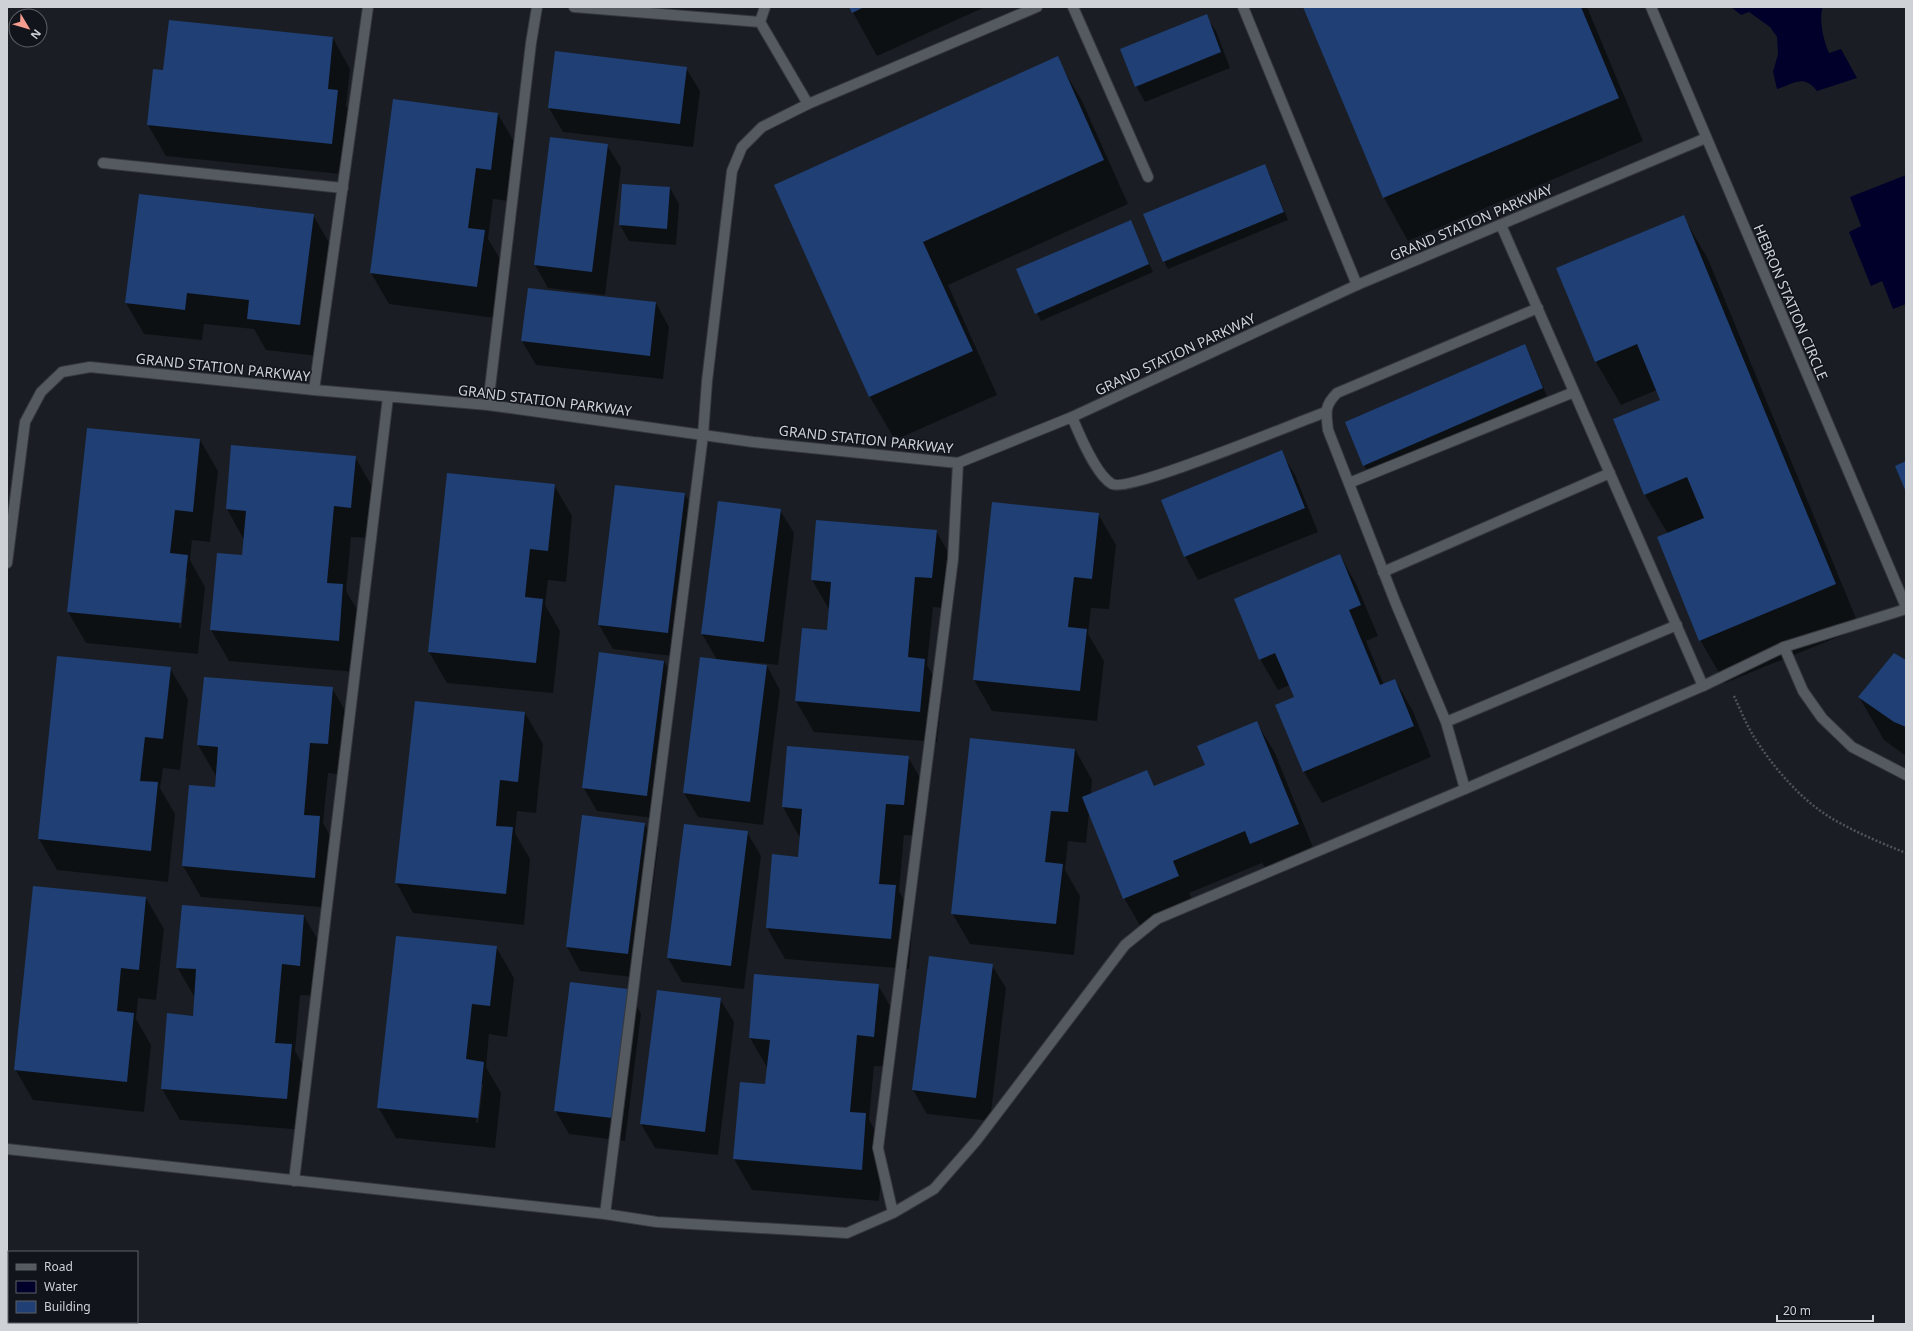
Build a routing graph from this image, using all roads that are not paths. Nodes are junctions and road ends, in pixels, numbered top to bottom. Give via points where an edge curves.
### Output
1 (368, 7) edge
2 (537, 7) edge
3 (574, 7) edge
4 (765, 7) edge
5 (1037, 7) edge
6 (1073, 7) edge
7 (1243, 7) edge
8 (1650, 7) edge
9 (760, 22) junction
10 (808, 104) junction
11 (1706, 138) junction
12 (103, 163) dead end
13 (1148, 177) dead end
14 (343, 188) junction
15 (1501, 225) junction
16 (1357, 285) junction
17 (1538, 308) junction
18 (314, 390) junction
19 (1574, 392) junction
20 (388, 397) junction
21 (488, 405) junction
22 (1326, 412) junction
23 (1072, 417) junction
24 (703, 435) junction
25 (958, 463) junction
26 (1610, 474) junction
27 (1349, 484) junction
28 (7, 563) edge
29 (1383, 572) junction
30 (1906, 608) edge
31 (1677, 626) junction
32 (1784, 647) junction
33 (1703, 686) junction
34 (1446, 722) junction
35 (1906, 775) edge
36 (1465, 789) junction
37 (7, 1149) edge
38 (294, 1181) junction
39 (893, 1213) junction
40 (605, 1214) junction

1 - 14 street
2 - 21 street
3 - 9 street
4 - 9 street
5 - 10 street
6 - 13 street
7 - 16 street
8 - 11 street, HEBRON STATION CIRCLE
9 - 10 street
10 - 24 street via 762,127 742,147 732,171
11 - 15 street, GRAND STATION PARKWAY
11 - 30 street, HEBRON STATION CIRCLE
12 - 14 street
14 - 18 street
15 - 16 street, GRAND STATION PARKWAY
15 - 17 street
16 - 23 street, GRAND STATION PARKWAY
17 - 19 street
17 - 22 street via 1337,393 1328,402
18 - 20 street, GRAND STATION PARKWAY
18 - 28 street, GRAND STATION PARKWAY via 90,367 62,372 41,392 25,422
19 - 26 street
19 - 27 street
20 - 21 street, GRAND STATION PARKWAY
20 - 38 street
21 - 24 street, GRAND STATION PARKWAY
22 - 23 street via 1170,471 1125,485 1114,485 1105,479 1085,446
22 - 27 street via 1328,430
23 - 25 street, GRAND STATION PARKWAY
24 - 25 street, GRAND STATION PARKWAY
24 - 40 street
25 - 39 street via 953,559 878,1148
26 - 29 street
26 - 31 street
27 - 29 street
29 - 34 street
30 - 32 street
31 - 33 street
31 - 34 street
32 - 33 street
32 - 35 street via 1803,691 1822,718 1852,747
33 - 36 street
34 - 36 street
36 - 39 street via 1157,919 1124,945 976,1141 934,1189
37 - 38 street
38 - 40 street
39 - 40 street via 847,1233 657,1222

